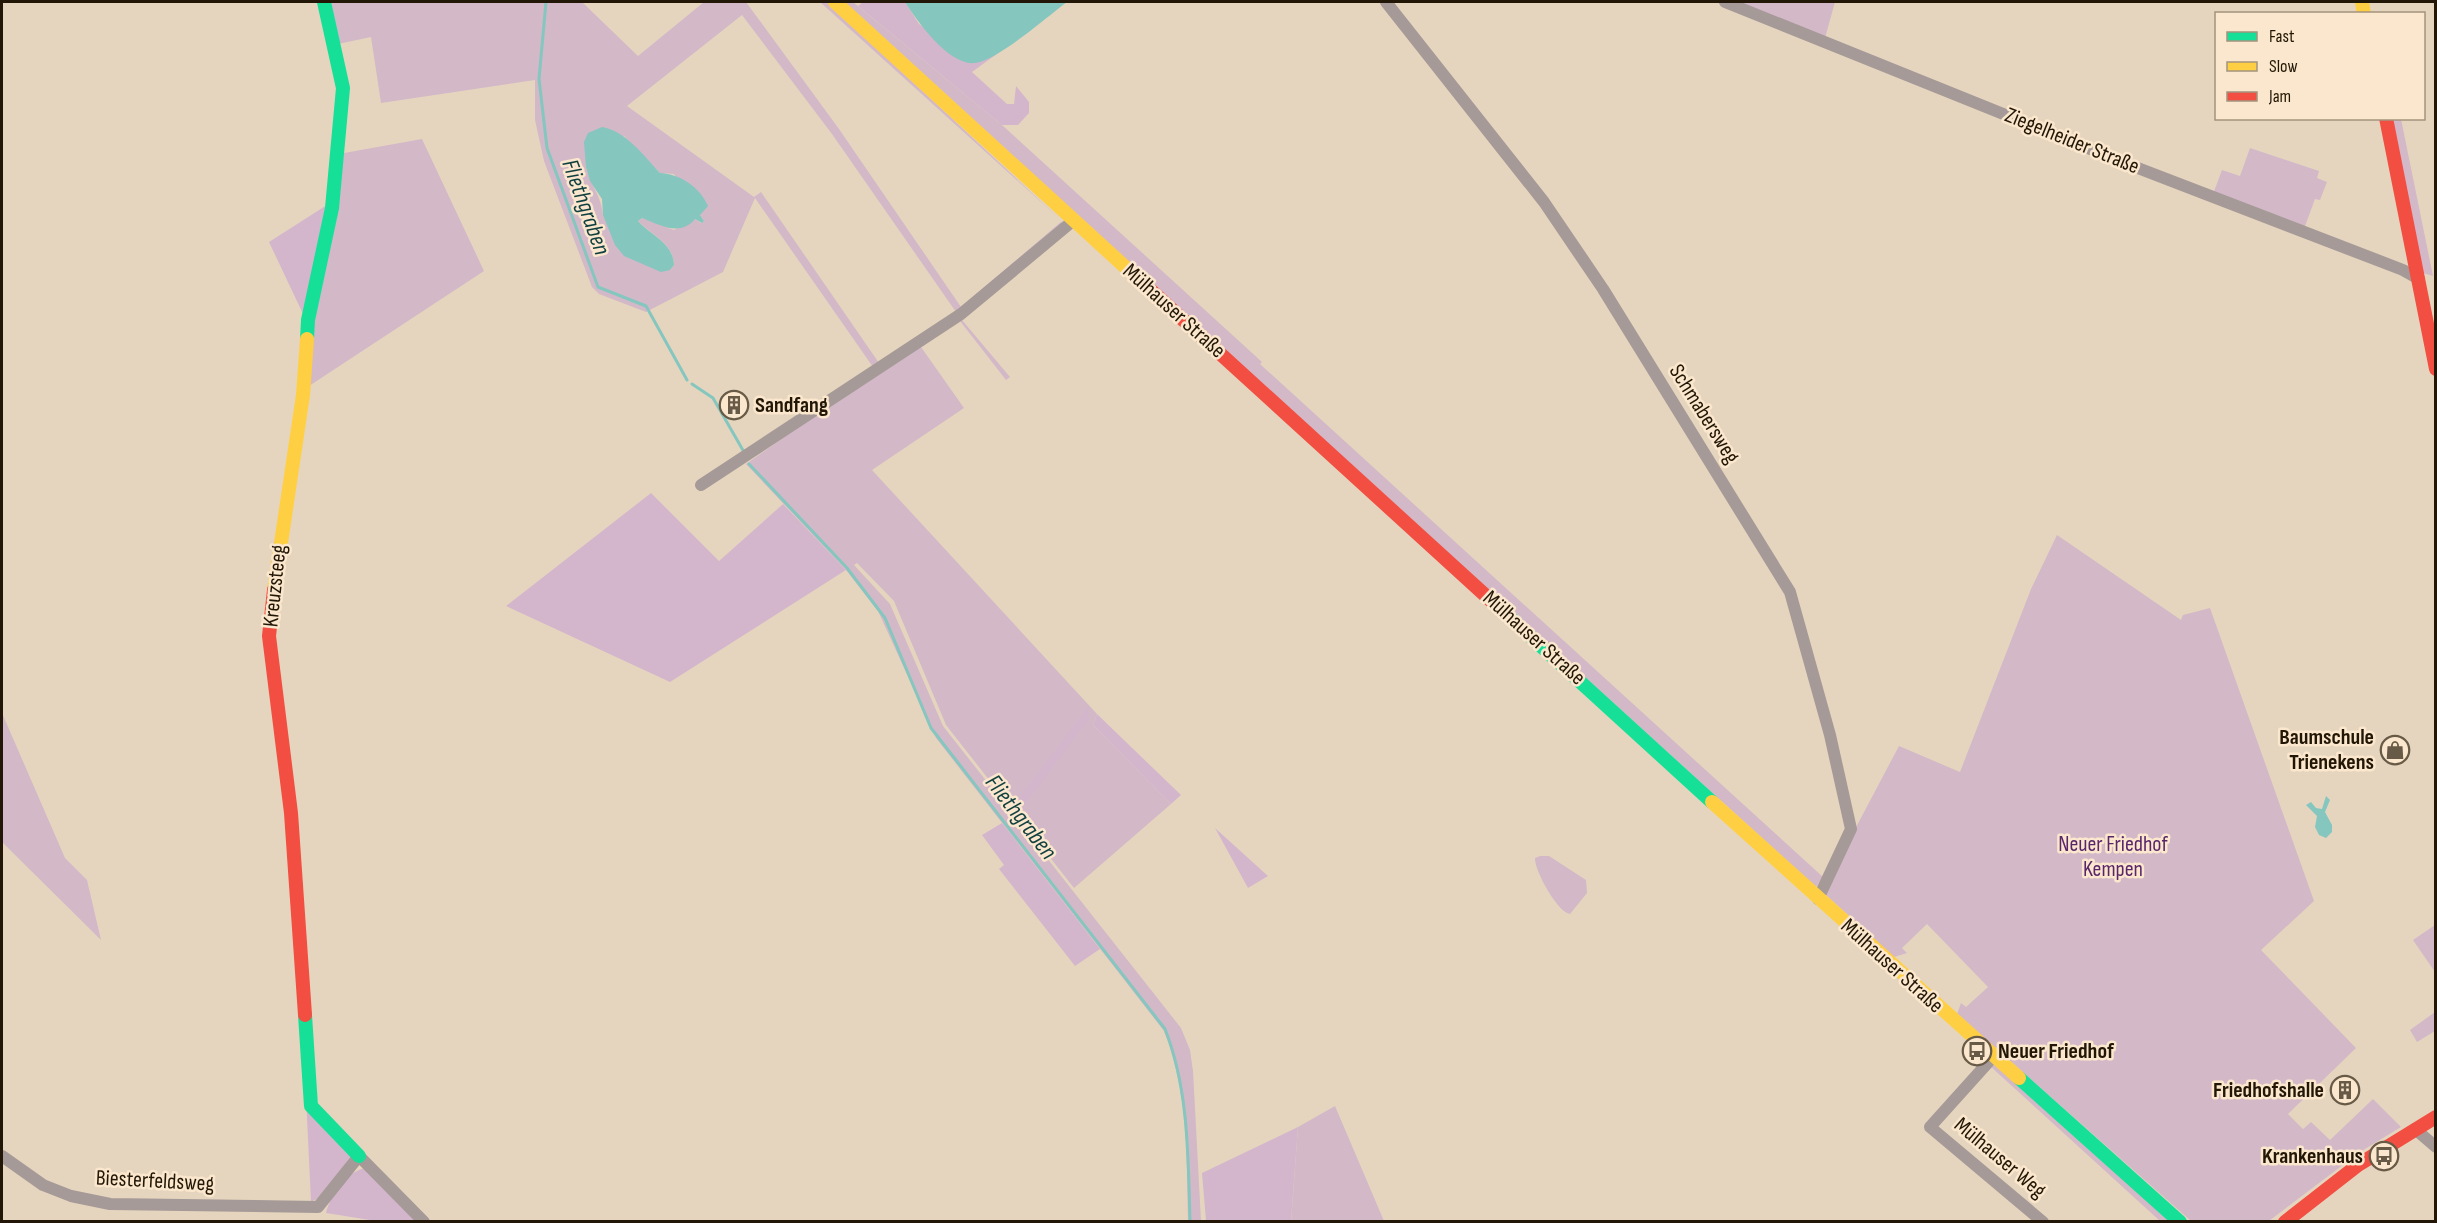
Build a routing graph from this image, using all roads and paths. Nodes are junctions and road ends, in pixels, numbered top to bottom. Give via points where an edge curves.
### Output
1 (324, 2) edge
2 (835, 2) edge
3 (1386, 2) edge
4 (1725, 2) edge
5 (2386, 120) edge
6 (1074, 220) junction
7 (2419, 279) junction
8 (2436, 369) edge
9 (701, 485) dead end
10 (1818, 899) junction
11 (1993, 1057) junction
12 (2436, 1117) edge
13 (2415, 1129) junction
14 (2436, 1147) edge
15 (2, 1156) edge
16 (359, 1156) junction
17 (424, 1221) edge
18 (2043, 1221) edge
19 (2180, 1221) edge
20 (2285, 1221) edge

1 - 16 street, Kreuzsteeg via 343,88 332,208 308,320 303,395 279,542 269,636 291,813 310,1106
2 - 6 street, Mülhauser Straße
3 - 10 street, Schmabersweg via 1544,202 1603,289 1790,592 1830,735 1851,829
4 - 7 street, Ziegelheider Straße
5 - 7 street
6 - 9 street via 961,314
6 - 10 street, Mülhauser Straße
7 - 8 street
10 - 11 street, Mülhauser Straße
11 - 18 street, Mülhauser Weg via 1930,1127
11 - 19 street, Mülhauser Straße
12 - 13 street
13 - 14 street
13 - 20 street via 2358,1165
15 - 16 street, Biesterfeldsweg via 43,1185 110,1204 318,1207
16 - 17 street, Kreuzsteeg

